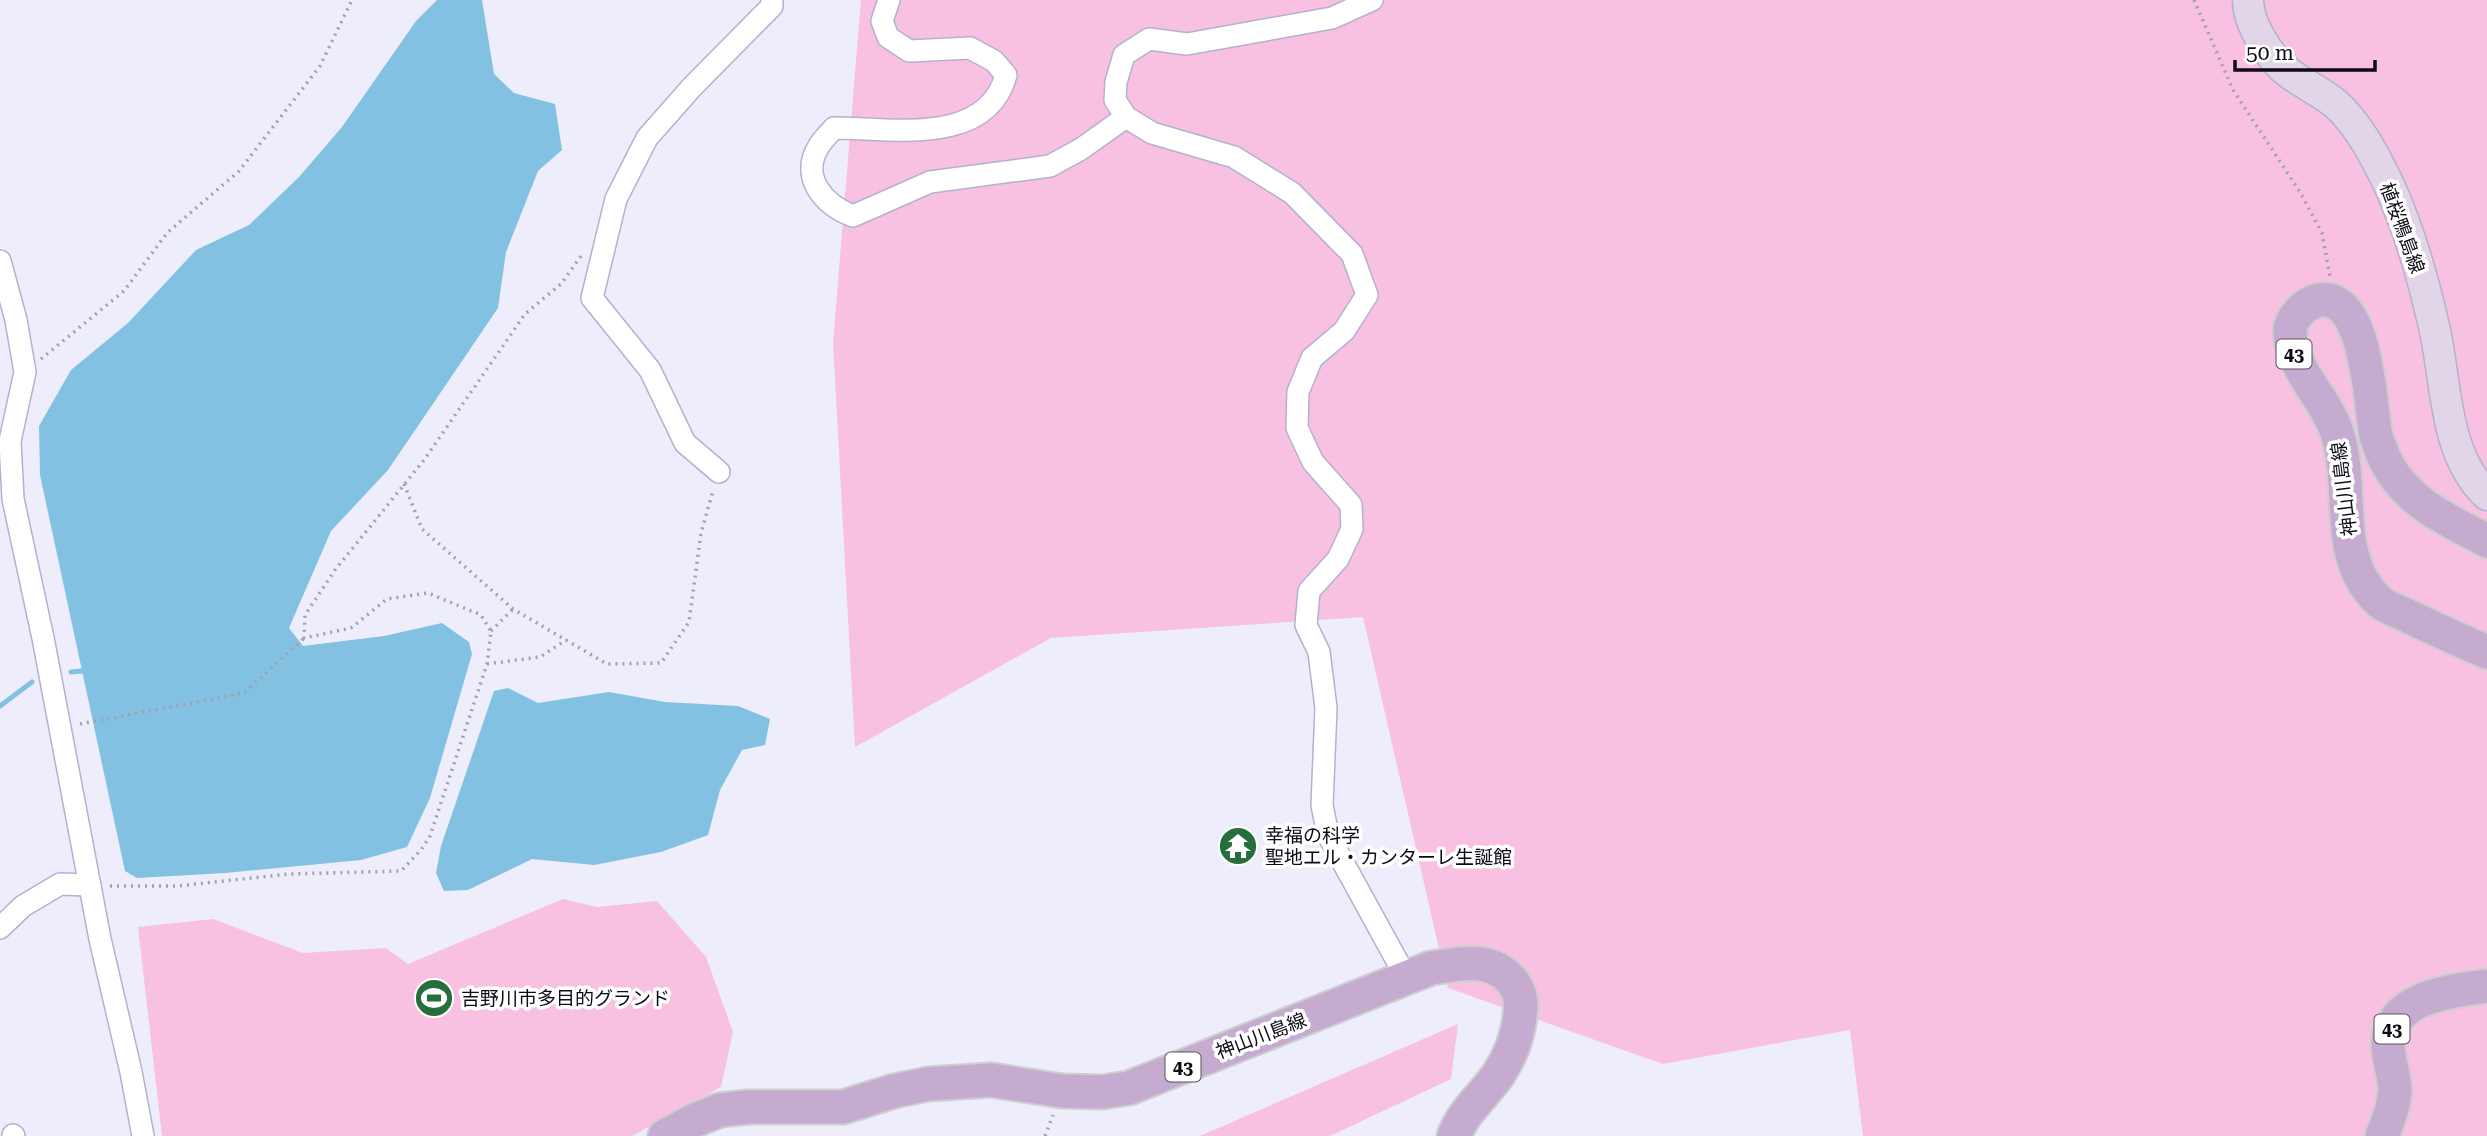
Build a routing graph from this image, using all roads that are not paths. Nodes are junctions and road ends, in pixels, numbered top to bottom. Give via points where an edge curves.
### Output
1 (772, 0) edge
2 (889, 0) edge
3 (1372, 0) edge
4 (2248, 0) edge
5 (1126, 117) junction
6 (0, 261) edge
7 (719, 472) road end
8 (2487, 495) edge
9 (2487, 541) edge
10 (2487, 652) edge
11 (90, 885) junction
12 (0, 928) edge
13 (1406, 979) junction
14 (2487, 986) edge
15 (143, 1136) edge
16 (665, 1136) edge
17 (1454, 1136) edge
18 (2382, 1136) edge

1 - 7 street via 772,6 646,138 616,199 592,298 650,370 685,443
2 - 5 street via 882,21 888,37 909,51 970,48 994,61 1006,75 1004,84 1001,93 981,111 958,124 932,130 834,128 818,147 811,171 819,192 835,209 853,216 930,182 1050,166
3 - 5 street via 1332,18 1187,44 1149,39 1124,55 1116,82 1115,100
4 - 8 main road, 植桜鴨島線 via 2259,37 2283,68 2337,105 2362,136 2388,184 2415,253 2435,332 2455,446
5 - 13 street via 1152,133 1234,157 1292,193 1352,254 1367,295 1344,331 1312,358 1298,392 1297,428 1313,462 1351,505 1352,529 1338,559 1309,592 1306,625 1319,652 1326,708 1322,805 1328,835
6 - 11 street via 25,372 10,441 13,499
9 - 10 main road, 神山川島線 / 43 via 2426,508 2404,489 2388,466 2377,439 2366,359 2348,316 2335,303 2320,300 2300,310 2290,330 2293,352 2337,432 2347,481 2348,535 2364,582 2381,603
11 - 12 street via 60,884 23,906
11 - 15 street
13 - 16 main road, 神山川島線 / 43 via 1129,1088 1062,1091 991,1080 928,1084 843,1108 720,1110
13 - 17 main road, 神山川島線 / 43 via 1431,968 1467,962 1488,965 1504,971 1516,985 1522,1004 1514,1045
14 - 18 main road, 43 via 2428,997 2394,1021 2388,1042 2395,1089

